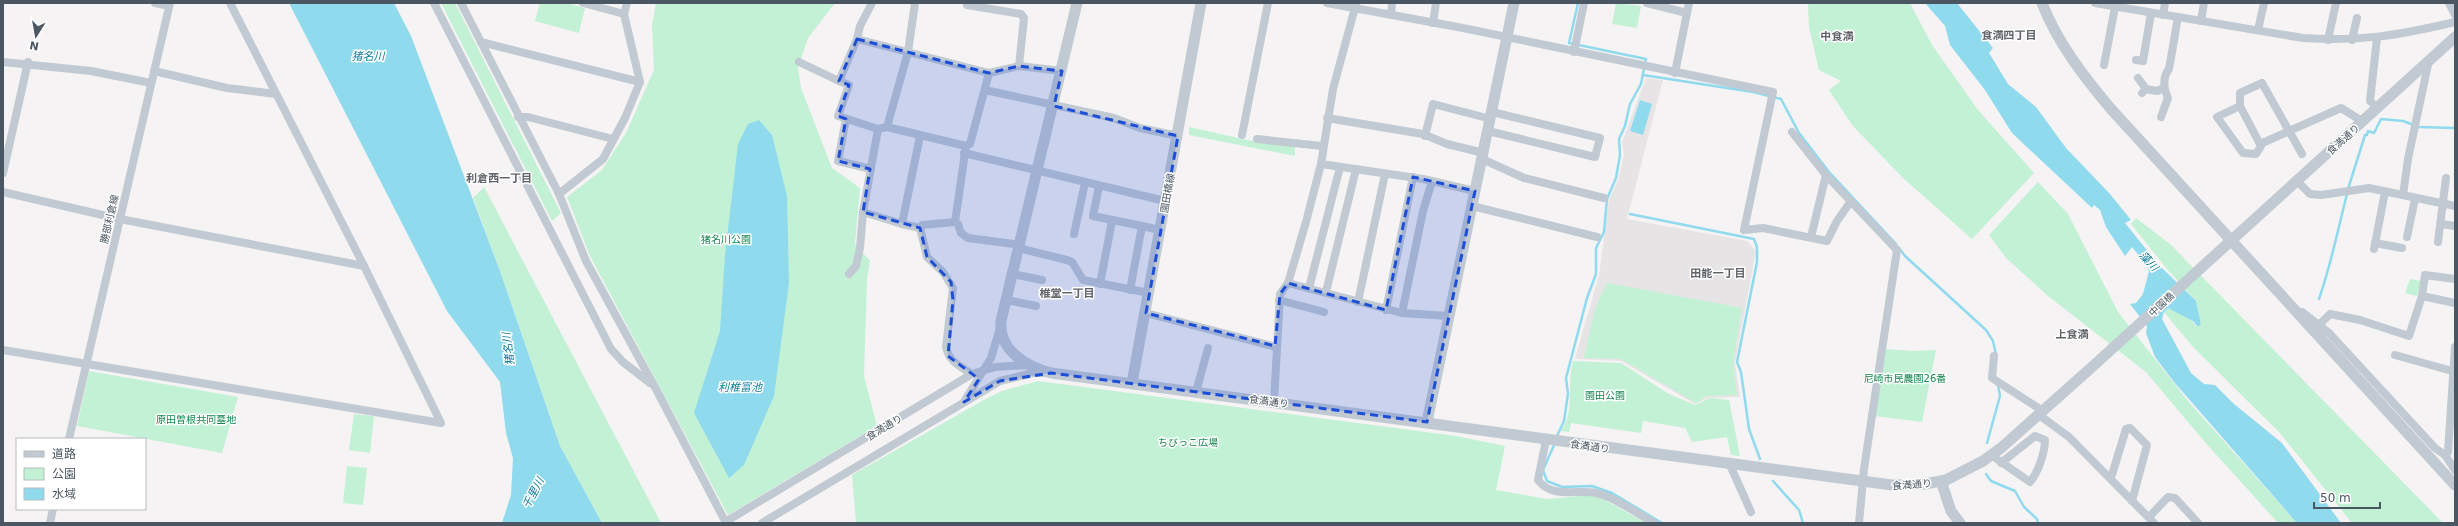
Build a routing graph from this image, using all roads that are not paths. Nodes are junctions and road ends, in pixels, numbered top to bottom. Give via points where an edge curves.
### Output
1 (155, 3) edge
2 (230, 3) edge
3 (434, 3) edge
4 (460, 3) edge
5 (583, 3) edge
6 (627, 3) edge
7 (872, 3) edge
8 (914, 3) edge
9 (968, 3) edge
10 (1077, 3) edge
11 (1201, 3) edge
12 (1268, 3) edge
13 (1327, 3) edge
14 (1392, 3) edge
15 (1436, 3) edge
16 (1514, 3) edge
17 (1584, 3) edge
18 (1647, 3) edge
19 (1689, 3) edge
20 (2042, 3) edge
21 (2095, 3) edge
22 (2165, 3) edge
23 (2204, 3) edge
24 (2264, 3) edge
25 (2336, 3) edge
26 (2449, 3) edge
27 (170, 5) edge
28 (1355, 6) edge
29 (2115, 7) junction
30 (1687, 13) junction
31 (2152, 13) junction
32 (624, 14) junction
33 (1391, 15) junction
34 (2163, 15) junction
35 (2455, 15) edge
36 (2178, 17) junction
37 (2357, 18) dead end
38 (2201, 21) junction
39 (2455, 22) edge
40 (1433, 23) junction
41 (2258, 30) junction
42 (2455, 36) edge
43 (1507, 37) junction
44 (2378, 38) junction
45 (857, 39) junction
46 (2328, 40) junction
47 (2352, 40) junction
48 (481, 42) junction
49 (1575, 47) junction
50 (908, 52) junction
51 (2429, 60) junction
52 (2143, 61) dead end
53 (3, 62) edge
54 (28, 62) junction
55 (799, 62) dead end
56 (2104, 65) dead end
57 (1019, 66) junction
58 (154, 71) junction
59 (1062, 71) junction
60 (989, 73) junction
61 (1675, 73) junction
62 (2138, 78) dead end
63 (839, 80) junction
64 (640, 82) junction
65 (151, 83) junction
66 (2164, 88) junction
67 (985, 90) junction
68 (276, 94) junction
69 (1054, 106) junction
70 (2240, 106) junction
71 (2377, 108) junction
72 (1491, 115) junction
73 (518, 117) junction
74 (2161, 117) dead end
75 (1327, 118) junction
76 (846, 119) junction
77 (2362, 121) junction
78 (887, 127) junction
79 (878, 129) junction
80 (1488, 131) junction
81 (1792, 132) dead end
82 (2288, 132) junction
83 (1242, 135) dead end
84 (920, 136) junction
85 (1178, 136) junction
86 (1425, 136) junction
87 (613, 139) junction
88 (1258, 139) dead end
89 (2260, 144) junction
90 (1322, 146) junction
91 (965, 149) junction
92 (2302, 154) dead end
93 (1483, 156) junction
94 (1321, 164) junction
95 (1340, 167) junction
96 (871, 169) junction
97 (1356, 169) junction
98 (1038, 171) junction
99 (3, 173) edge
100 (1385, 174) junction
101 (1826, 175) junction
102 (1413, 177) junction
103 (2446, 178) dead end
104 (1432, 181) junction
105 (2297, 181) junction
106 (1085, 183) junction
107 (1099, 186) junction
108 (1475, 191) junction
109 (3, 192) edge
110 (2385, 192) junction
111 (559, 194) junction
112 (2403, 195) junction
113 (1604, 198) dead end
114 (2415, 199) junction
115 (1166, 201) junction
116 (1852, 201) junction
117 (2444, 204) junction
118 (1472, 206) junction
119 (2455, 206) edge
120 (863, 212) junction
121 (120, 219) junction
122 (1112, 221) junction
123 (955, 222) junction
124 (902, 224) junction
125 (2441, 224) junction
126 (1142, 226) junction
127 (2455, 226) edge
128 (920, 228) junction
129 (1160, 230) junction
130 (1074, 234) dead end
131 (1597, 237) dead end
132 (1811, 237) junction
133 (2407, 237) dead end
134 (2228, 242) junction
135 (2438, 242) dead end
136 (1019, 246) junction
137 (2402, 248) dead end
138 (364, 266) junction
139 (849, 274) dead end
140 (1013, 274) junction
141 (2455, 279) edge
142 (1042, 280) dead end
143 (1288, 283) junction
144 (1100, 284) junction
145 (1309, 288) junction
146 (1130, 290) junction
147 (1326, 292) junction
148 (1149, 294) junction
149 (2422, 296) junction
150 (1007, 300) junction
151 (1279, 300) junction
152 (1358, 302) junction
153 (2455, 303) edge
154 (2287, 304) junction
155 (1036, 306) dead end
156 (1386, 310) junction
157 (1324, 312) dead end
158 (1146, 313) junction
159 (1402, 313) junction
160 (1449, 316) junction
161 (2319, 325) junction
162 (1001, 328) junction
163 (1276, 347) junction
164 (2455, 347) edge
165 (1208, 348) dead end
166 (3, 350) edge
167 (2395, 355) dead end
168 (1994, 356) dead end
169 (85, 365) junction
170 (1029, 365) junction
171 (2094, 365) joint
172 (984, 370) junction
173 (2452, 371) junction
174 (1051, 373) junction
175 (972, 374) junction
176 (1132, 383) junction
177 (657, 391) junction
178 (1196, 392) junction
179 (964, 402) junction
180 (1274, 402) junction
181 (2041, 413) junction
182 (1427, 422) junction
183 (68, 438) edge
184 (1546, 440) junction
185 (2449, 454) edge
186 (1991, 455) junction
187 (2001, 463) junction
188 (1730, 465) junction
189 (2455, 470) edge
190 (2111, 478) junction
191 (1941, 481) junction
192 (1864, 483) junction
193 (2455, 485) edge
194 (2132, 501) junction
195 (53, 510) edge
196 (1751, 512) dead end
197 (2151, 520) edge
198 (725, 522) edge
199 (50, 523) edge
200 (762, 523) edge
201 (1654, 523) edge
202 (1859, 523) edge
203 (1960, 523) edge
204 (2198, 523) edge

1 - 27 street
2 - 68 street
3 - 177 street via 611,349
4 - 48 street
5 - 32 street
6 - 32 street
7 - 45 street via 860,26
8 - 50 street
9 - 57 street via 967,5 984,9 1021,14 1024,18
10 - 59 street
11 - 85 street, 園田橋線
12 - 83 street
13 - 28 street
14 - 33 street
15 - 40 street
16 - 43 street
17 - 49 street
18 - 30 street
19 - 30 street
20 - 134 street via 2065,47 2084,76
21 - 29 street
22 - 34 street
23 - 38 street
24 - 41 street
25 - 46 street
26 - 35 street
27 - 58 street, 勝部利倉線
28 - 33 street
28 - 75 street
29 - 31 street
29 - 56 street
30 - 61 street
31 - 34 street
31 - 52 street
32 - 64 street
33 - 40 street
34 - 36 street
36 - 38 street
36 - 66 street
37 - 47 street
38 - 41 street
39 - 44 street
40 - 43 street
41 - 46 street
42 - 51 street, 食満通り
43 - 49 street
43 - 72 street
44 - 47 street
44 - 71 street via 2370,101
45 - 50 street
45 - 63 street
46 - 47 street
48 - 64 street
48 - 73 street
49 - 61 street
50 - 60 street
50 - 78 street
51 - 71 street, 食満通り
51 - 112 street
53 - 54 street
54 - 65 street via 91,70
54 - 99 street
55 - 63 street
57 - 59 street
57 - 60 street
58 - 65 street, 勝部利倉線
58 - 68 street via 227,88
59 - 69 street
60 - 67 street
61 - 132 street via 1773,92 1744,230 1763,228
62 - 66 street via 2144,91
63 - 76 street via 849,85 838,116
64 - 87 street
65 - 121 street, 勝部利倉線
66 - 74 street via 2168,98
67 - 69 street
67 - 91 street via 970,144
68 - 138 street
69 - 85 street via 1114,118 1140,128
69 - 98 street
70 - 82 street via 2240,93 2262,84
70 - 89 street
70 - 89 street via 2217,117 2243,153 2256,154
71 - 77 street, 食満通り
72 - 80 street
72 - 80 street via 1600,138 1595,157
72 - 86 street via 1433,104
73 - 87 street via 528,117
73 - 111 street
75 - 86 street
75 - 90 street
76 - 79 street
76 - 96 street via 838,161
77 - 82 street via 2341,108
77 - 105 street, 食満通り
78 - 79 street
78 - 84 street
79 - 96 street
80 - 93 street
81 - 101 street
82 - 89 street
82 - 92 street
84 - 91 street
84 - 124 street
85 - 115 street, 園田橋線
86 - 93 street
87 - 111 street via 603,159
88 - 90 street via 1259,137
90 - 94 street
91 - 98 street
91 - 123 street
93 - 108 street
93 - 113 street via 1524,178
94 - 95 street
94 - 143 street
95 - 97 street
95 - 145 street
96 - 120 street
97 - 100 street
97 - 147 street
98 - 106 street
98 - 136 street
100 - 102 street
100 - 152 street
101 - 116 street
101 - 132 street
102 - 104 street
102 - 156 street
103 - 117 street
104 - 108 street
104 - 159 street via 1423,210
105 - 110 street via 2310,194 2320,195 2368,188
105 - 134 street, 食満通り
106 - 107 street
106 - 130 street
107 - 115 street
107 - 122 street via 1093,216
108 - 118 street
109 - 121 street
110 - 112 street
110 - 137 street via 2375,246
111 - 177 street via 586,261
112 - 114 street
114 - 117 street
114 - 133 street
115 - 129 street, 園田橋線
116 - 132 street via 1837,221 1827,241
116 - 192 street via 1897,250
117 - 119 street
117 - 125 street
118 - 131 street
118 - 160 street
120 - 124 street
120 - 139 street via 856,266
121 - 138 street
121 - 169 street, 勝部利倉線
122 - 126 street
122 - 144 street
123 - 128 street via 922,225
123 - 136 street via 961,233 968,238
124 - 128 street
125 - 127 street
125 - 135 street
126 - 129 street
126 - 146 street
128 - 175 street via 927,258 943,272 953,288 946,347 948,356
129 - 148 street, 園田橋線
134 - 154 street
134 - 171 street, 中園橋
136 - 140 street
136 - 144 street via 1072,262 1081,279
138 - 169 street via 441,423
140 - 142 street
140 - 150 street
141 - 149 street via 2425,275
143 - 145 street
143 - 151 street
144 - 146 street
145 - 147 street
146 - 148 street
147 - 152 street
148 - 158 street, 園田橋線
149 - 153 street
149 - 161 street via 2409,336 2360,320 2330,314
150 - 155 street
150 - 162 street
151 - 157 street
151 - 163 street
152 - 156 street
154 - 161 street via 2300,310
154 - 193 street
156 - 159 street
158 - 163 street
158 - 176 street, 園田橋線
159 - 160 street
160 - 182 street
161 - 185 street
162 - 170 street via 1005,342 1016,356
162 - 172 street
163 - 180 street
164 - 173 street
165 - 178 street
166 - 169 street
167 - 173 street
168 - 181 street via 1992,378
169 - 183 street, 勝部利倉線
170 - 172 street, 食満通り via 1014,364
170 - 174 street, 食満通り
171 - 181 street, 食満通り
172 - 175 street, 食満通り
172 - 179 street
173 - 185 street
174 - 176 street, 食満通り
174 - 179 street, 食満通り via 1000,381
175 - 198 street, 食満通り
176 - 178 street, 食満通り
177 - 198 street
178 - 180 street, 食満通り
179 - 200 street, 食満通り
180 - 182 street, 食満通り
181 - 186 street, 食満通り
181 - 190 street
182 - 184 street, 食満通り
184 - 188 street, 食満通り
184 - 201 street via 1538,472 1538,480 1542,485 1563,493 1597,493
185 - 189 street
186 - 187 street
186 - 191 street, 食満通り
187 - 187 street via 2030,482 2045,446 2044,440 2035,436
188 - 192 street, 食満通り
188 - 196 street
190 - 194 street
190 - 194 street via 2126,429 2130,428 2148,445
191 - 192 street, 食満通り via 1902,486
191 - 203 street via 1951,511
192 - 202 street
194 - 197 street
195 - 199 street
197 - 204 street via 2168,497 2175,498

